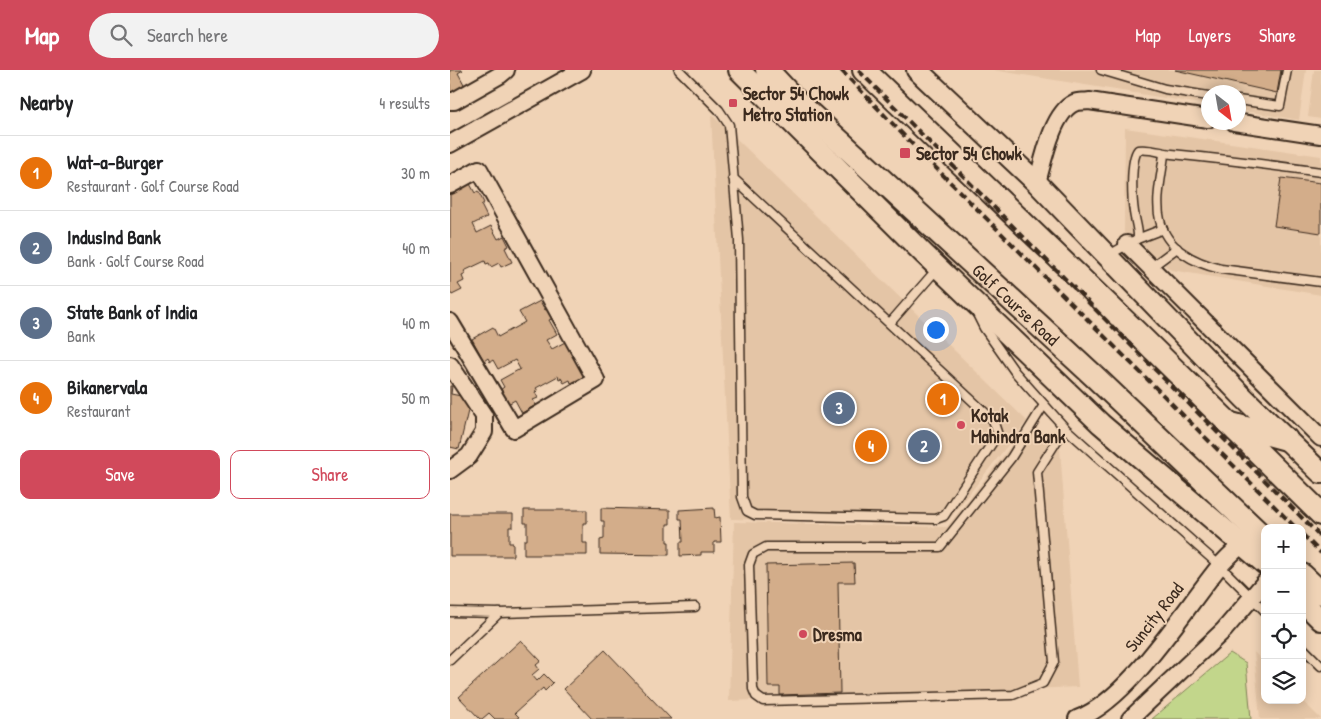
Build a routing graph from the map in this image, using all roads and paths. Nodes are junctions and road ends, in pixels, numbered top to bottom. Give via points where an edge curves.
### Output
1 (506, 70) edge
2 (582, 70) edge
3 (679, 70) edge
4 (739, 70) edge
5 (767, 70) edge
6 (864, 70) edge
7 (917, 70) edge
8 (1101, 70) edge
9 (1287, 70) edge
10 (1201, 95) edge
11 (450, 101) edge
12 (1246, 101) edge
13 (1201, 118) edge
14 (1246, 123) edge
15 (1320, 132) edge
16 (450, 144) edge
17 (1164, 154) junction
18 (1321, 172) edge
19 (733, 178) junction
20 (1036, 183) junction
21 (450, 185) edge
22 (1163, 228) junction
23 (1132, 242) junction
24 (1177, 248) junction
25 (1107, 256) junction
26 (939, 268) junction
27 (1150, 268) junction
28 (1321, 282) edge
29 (970, 297) junction
30 (450, 322) edge
31 (890, 323) junction
32 (450, 365) edge
33 (1044, 405) junction
34 (1228, 422) junction
35 (1065, 428) junction
36 (1321, 438) edge
37 (1286, 439) junction
38 (450, 470) edge
39 (1321, 473) edge
40 (1321, 514) edge
41 (1254, 538) edge
42 (1261, 555) edge
43 (1220, 566) junction
44 (1306, 579) edge
45 (1261, 587) edge
46 (1321, 593) edge
47 (1252, 598) junction
48 (1306, 605) edge
49 (696, 607) dead end
50 (1261, 607) edge
51 (450, 612) edge
52 (499, 613) junction
53 (1321, 620) edge
54 (1306, 652) edge
55 (450, 660) edge
56 (1321, 666) edge
57 (1077, 719) edge
58 (1130, 719) edge

1 - 11 street
2 - 16 street
3 - 19 lane via 719,110 729,125
4 - 26 street
5 - 41 main road, Golf Course Road via 793,98 1094,376
6 - 34 main road
7 - 20 street
8 - 10 lane via 1165,89
9 - 12 lane via 1280,106
13 - 20 street via 1089,101 1076,102 1058,120
14 - 15 street
17 - 18 lane
17 - 22 lane via 1159,200
17 - 23 lane via 1142,149 1135,153 1133,201 1138,233
19 - 31 lane
19 - 31 lane via 739,240 742,497 747,511 755,515 936,519 944,516 996,437 997,426
20 - 25 street
21 - 30 street via 479,169 596,380 514,429
22 - 23 lane
22 - 24 lane
23 - 25 lane
23 - 27 street
24 - 27 lane
24 - 28 lane via 1206,266
25 - 37 street
26 - 29 street
26 - 31 lane
27 - 36 street
29 - 33 lane via 984,328 1015,372
29 - 41 street via 1101,424
32 - 38 street via 484,416 484,432 469,456
33 - 35 lane
33 - 35 lane via 1011,458 940,547 766,547 753,554 749,565 753,689 756,696 763,701 1013,695 1043,683 1054,662 1037,472
34 - 37 main road
34 - 40 main road
35 - 43 lane
37 - 39 street
41 - 42 street
41 - 43 street, Suncity Road
43 - 47 lane
43 - 57 street, Suncity Road via 1132,677 1096,709
44 - 46 main road
45 - 47 street
47 - 50 lane
47 - 58 street via 1224,630
48 - 53 street
49 - 52 lane
51 - 52 lane
52 - 55 lane
54 - 56 lane

